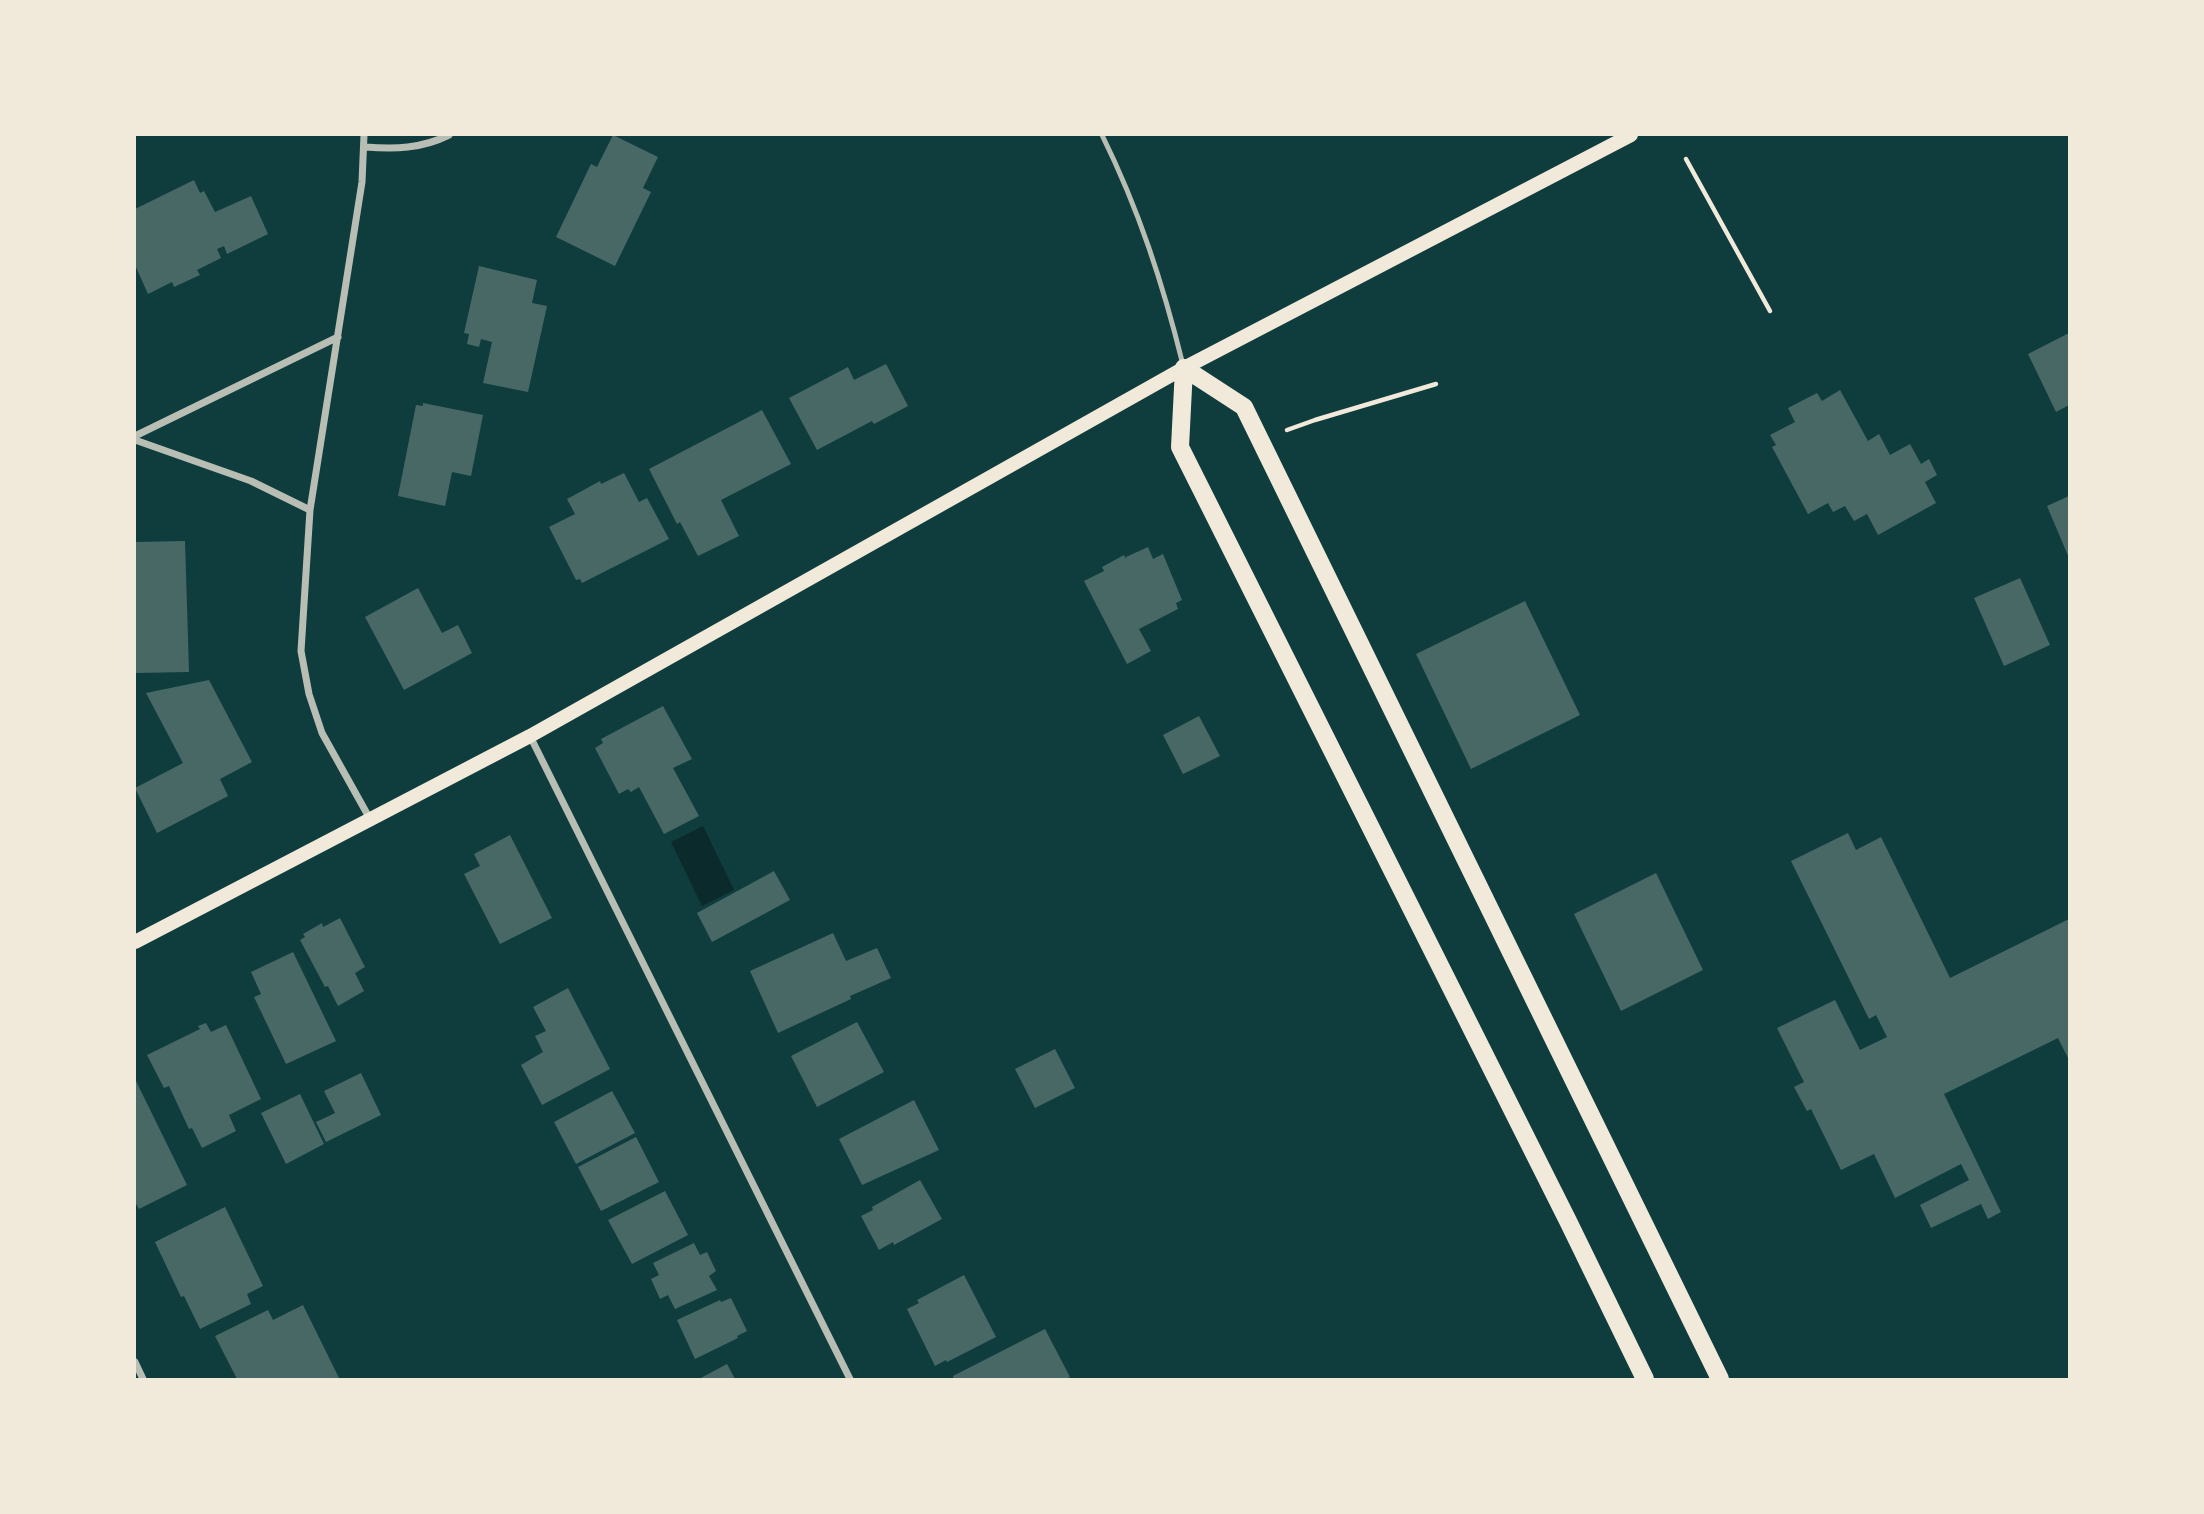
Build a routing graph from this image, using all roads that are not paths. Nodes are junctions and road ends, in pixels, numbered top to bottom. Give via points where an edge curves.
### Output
1 (364, 135) edge
2 (449, 135) edge
3 (1102, 135) edge
4 (1631, 135) edge
5 (365, 146) junction
6 (338, 337) junction
7 (1184, 368) junction
8 (135, 438) edge
9 (310, 510) junction
10 (530, 736) junction
11 (370, 819) junction
12 (135, 942) edge
13 (135, 1362) edge
14 (143, 1379) edge
15 (850, 1379) edge
16 (1645, 1379) edge
17 (1720, 1379) edge

1 - 5 street
2 - 5 street via 422,146
3 - 7 lane via 1126,183 1159,275
4 - 7 main road
5 - 6 street
6 - 8 street
6 - 9 street
7 - 10 main road
7 - 16 main road via 1180,447
7 - 17 main road via 1244,407
8 - 9 street via 251,481
9 - 11 street via 302,651 309,694 322,733
10 - 11 main road
10 - 15 street
11 - 12 main road
13 - 14 street

